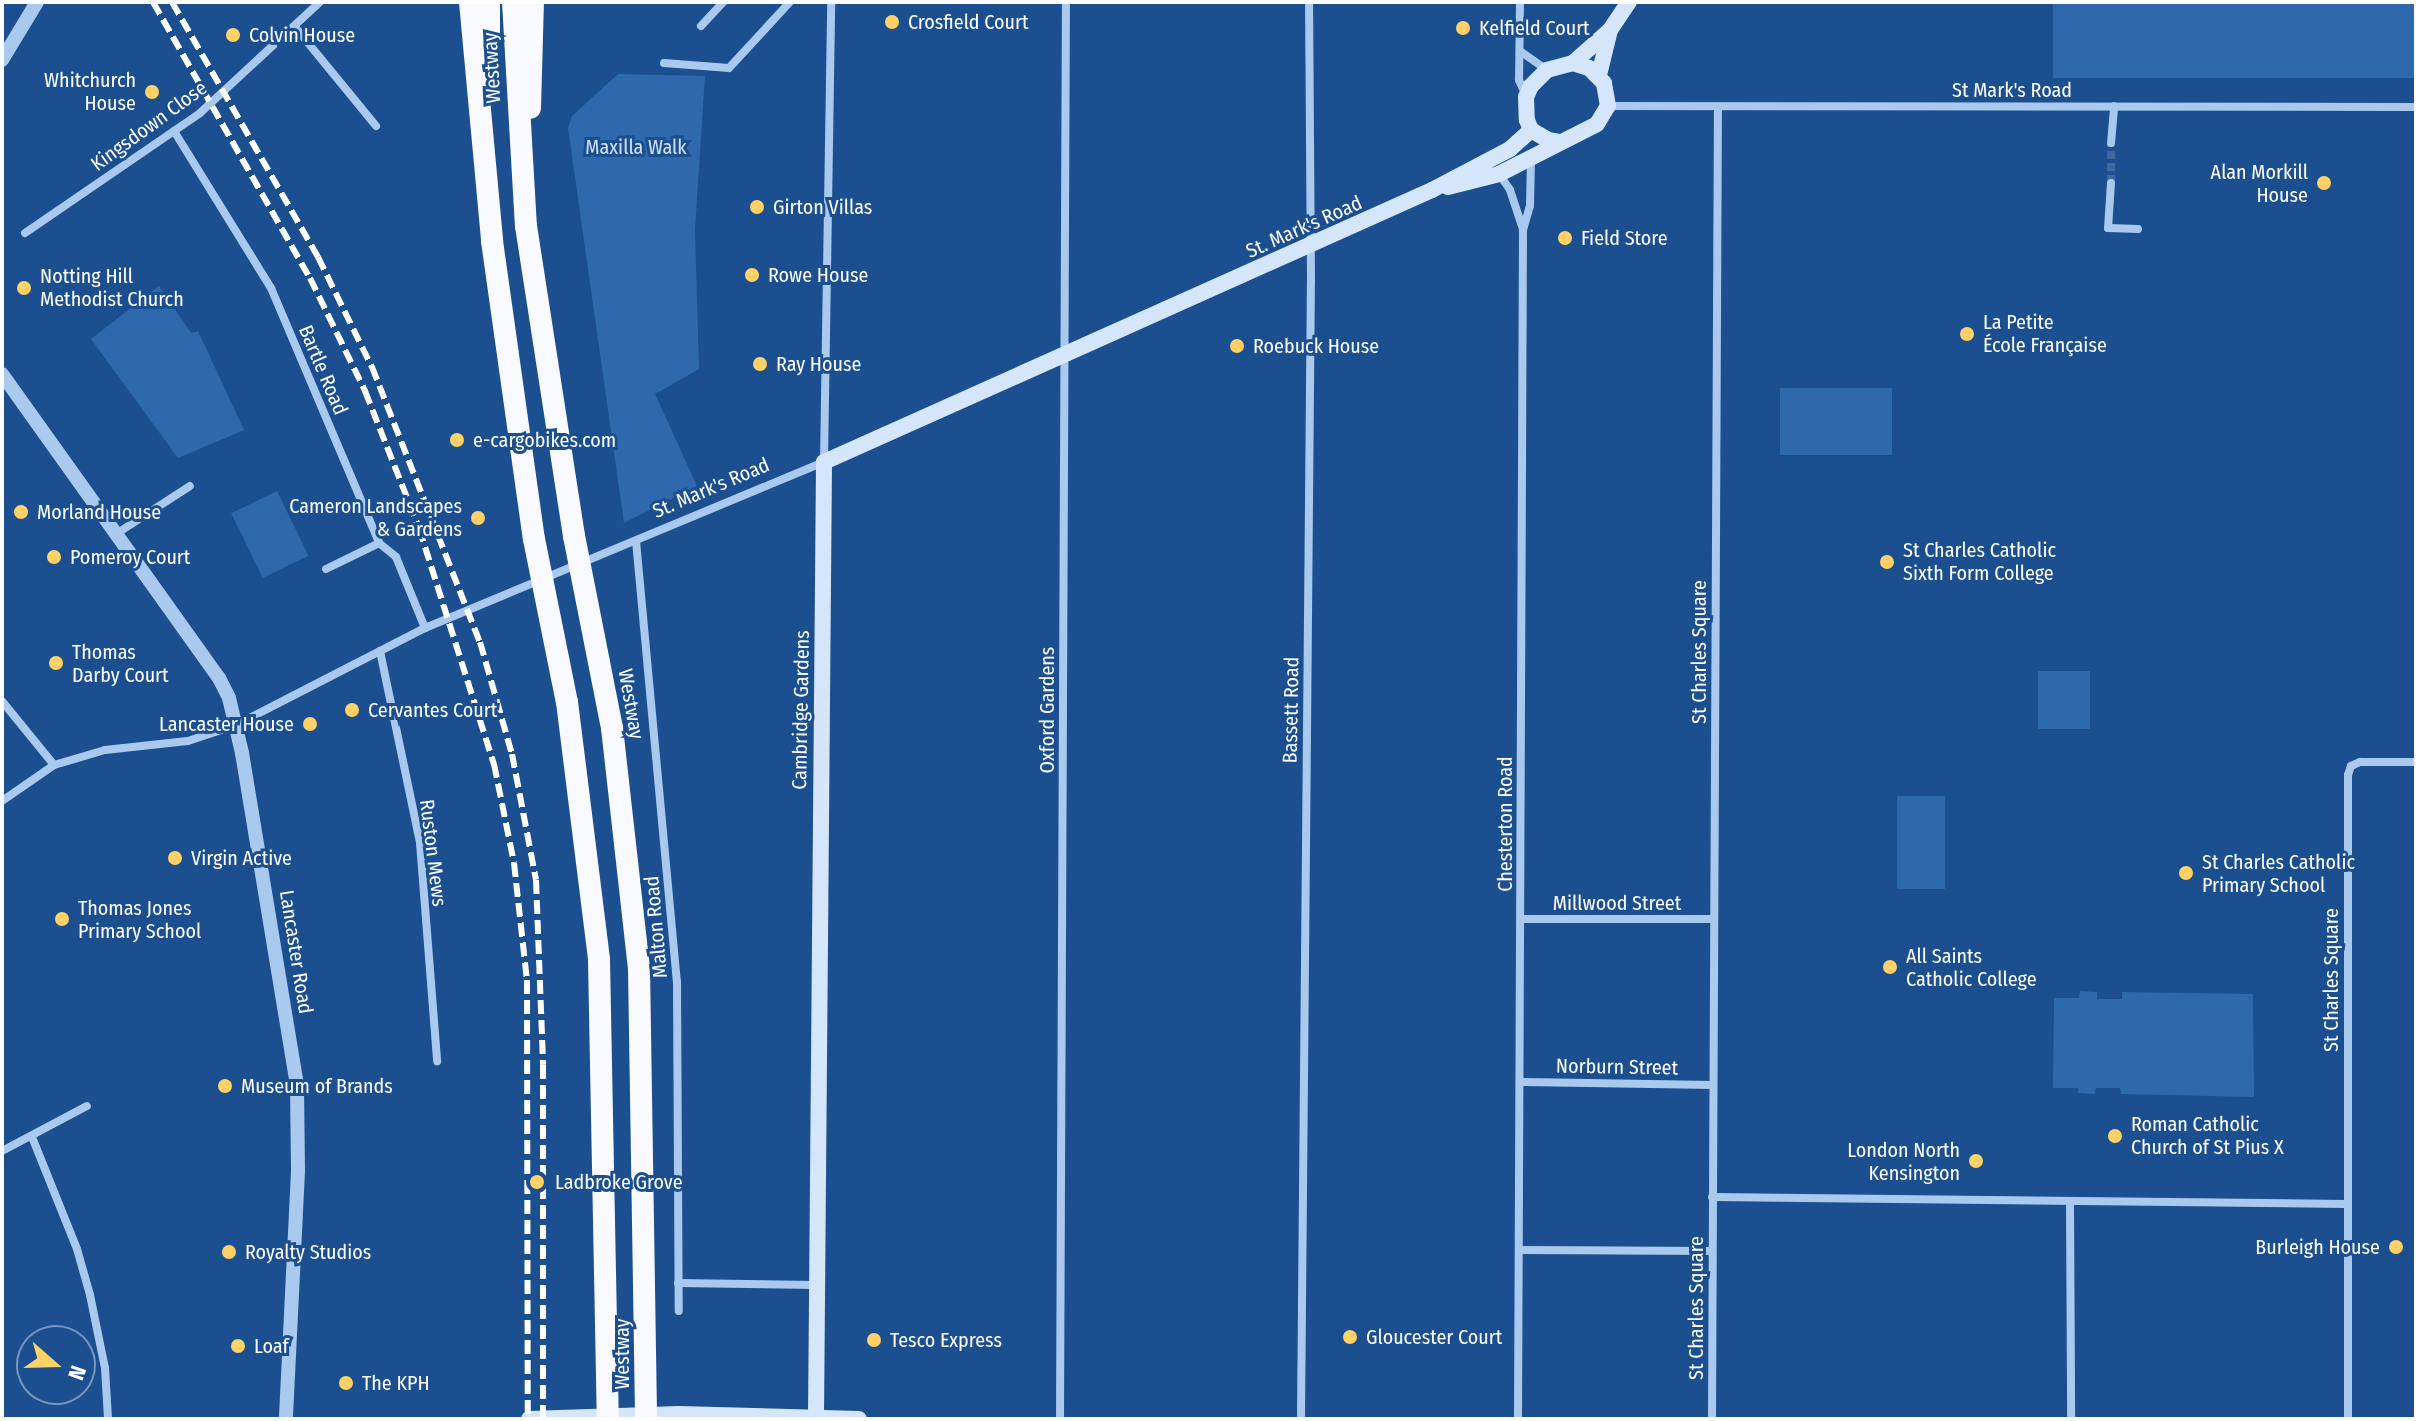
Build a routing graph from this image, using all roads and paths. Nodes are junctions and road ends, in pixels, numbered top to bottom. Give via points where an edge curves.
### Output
1 (37, 2) edge
2 (320, 2) edge
3 (470, 2) edge
4 (489, 2) edge
5 (513, 2) edge
6 (533, 2) edge
7 (723, 2) edge
8 (790, 2) edge
9 (831, 2) edge
10 (1066, 2) edge
11 (1309, 2) edge
12 (1520, 2) edge
13 (1629, 2) edge
14 (701, 26) dead end
15 (295, 27) junction
16 (1610, 30) junction
17 (1520, 51) junction
18 (2, 60) edge
19 (664, 63) dead end
20 (1573, 63) junction
21 (1547, 70) junction
22 (1599, 75) junction
23 (1526, 97) junction
24 (1608, 106) junction
25 (2114, 106) junction
26 (1718, 107) junction
27 (2416, 107) edge
28 (376, 126) dead end
29 (1531, 130) junction
30 (174, 131) junction
31 (1559, 142) junction
32 (2111, 143) tunnel mouth
33 (1531, 159) junction
34 (1499, 174) junction
35 (2111, 183) tunnel mouth
36 (1432, 190) junction
37 (526, 226) junction
38 (2138, 229) dead end
39 (1523, 230) junction
40 (25, 233) dead end
41 (492, 241) junction
42 (1311, 247) junction
43 (1065, 355) junction
44 (2, 374) edge
45 (824, 462) junction
46 (190, 486) dead end
47 (116, 534) junction
48 (636, 541) junction
49 (379, 543) junction
50 (326, 569) dead end
51 (425, 628) junction
52 (380, 651) junction
53 (2, 701) edge
54 (236, 725) junction
55 (2416, 762) edge
56 (54, 765) junction
57 (2, 801) edge
58 (1521, 919) junction
59 (1714, 919) junction
60 (437, 1061) dead end
61 (1520, 1082) junction
62 (1713, 1085) junction
63 (87, 1106) dead end
64 (32, 1137) junction
65 (2, 1151) edge
66 (1712, 1197) junction
67 (2070, 1201) junction
68 (2346, 1204) junction
69 (1519, 1250) junction
70 (1712, 1251) junction
71 (678, 1283) junction
72 (816, 1285) junction
73 (679, 1311) dead end
74 (816, 1418) edge
75 (108, 1419) edge
76 (286, 1419) edge
77 (529, 1419) edge
78 (608, 1419) edge
79 (646, 1419) edge
80 (859, 1419) edge
81 (1060, 1419) edge
82 (1301, 1419) edge
83 (1518, 1419) edge
84 (1712, 1419) edge
85 (2071, 1419) edge
86 (2348, 1419) edge

1 - 18 street
2 - 15 street, Kingsdown Close
3 - 41 highway
4 - 41 highway, Westway
5 - 37 highway, Westway
6 - 37 highway
7 - 14 street
8 - 19 street via 729,68
9 - 45 street, Cambridge Gardens
10 - 43 street, Oxford Gardens
11 - 42 street, Bassett Road
12 - 17 street
13 - 16 main road
15 - 28 street
15 - 30 street, Kingsdown Close
16 - 20 main road
16 - 22 main road
17 - 21 street
17 - 23 street via 1519,80
20 - 21 main road
20 - 22 main road
21 - 23 main road
22 - 24 main road
23 - 29 main road
24 - 26 street, St Mark's Road
24 - 31 main road via 1597,124
25 - 26 street, St Mark's Road
25 - 27 street, St Mark's Road
25 - 32 street
26 - 59 street, St Charles Square
29 - 31 main road
29 - 36 main road, St. Mark's Road via 1510,149
30 - 40 street, Kingsdown Close
30 - 49 street, Bartle Road via 271,288
31 - 33 main road, St. Mark's Road
33 - 34 main road, St. Mark's Road
33 - 39 street, Chesterton Road via 1530,206
34 - 36 main road, St. Mark's Road
34 - 39 street, Chesterton Road
35 - 38 street via 2108,228
36 - 42 main road, St. Mark's Road
37 - 79 highway, Westway, bridge via 574,536 612,728 639,968
39 - 58 street, Chesterton Road
41 - 78 highway, Westway, bridge via 534,539 567,702 599,960
42 - 43 main road, St. Mark's Road
42 - 82 street, Bassett Road
43 - 45 main road, St. Mark's Road
43 - 81 street, Oxford Gardens
44 - 47 street, Lancaster Road
45 - 48 street, St. Mark's Road
45 - 72 main road, Cambridge Gardens
46 - 47 street
47 - 54 street, Lancaster Road via 219,678
48 - 51 street, St. Mark's Road
48 - 71 street, Malton Road via 677,982
49 - 50 street
49 - 51 street, Bartle Road via 396,557
51 - 52 street, St. Mark's Road
52 - 54 street, St. Mark's Road
52 - 60 street, Ruston Mews via 420,843
53 - 56 street
54 - 56 street, St. Mark's Road via 188,741 105,750
54 - 76 street, Lancaster Road via 297,1087
55 - 68 street, St Charles Square via 2360,762 2348,775
56 - 57 street, St. Mark's Road
58 - 59 street, Millwood Street
58 - 61 street, Chesterton Road
59 - 62 street, St Charles Square
61 - 62 street, Norburn Street
61 - 69 street, Chesterton Road
62 - 66 street, St Charles Square
63 - 64 street
64 - 65 street
64 - 75 street via 90,1295 105,1368
66 - 67 street
66 - 70 street, St Charles Square
67 - 68 street
67 - 85 street
68 - 86 street, St Charles Square
69 - 70 street
69 - 83 street, Chesterton Road
70 - 84 street, St Charles Square
71 - 72 street
71 - 73 street, Malton Road
72 - 74 main road, Cambridge Gardens
74 - 77 main road via 679,1414
74 - 80 main road

